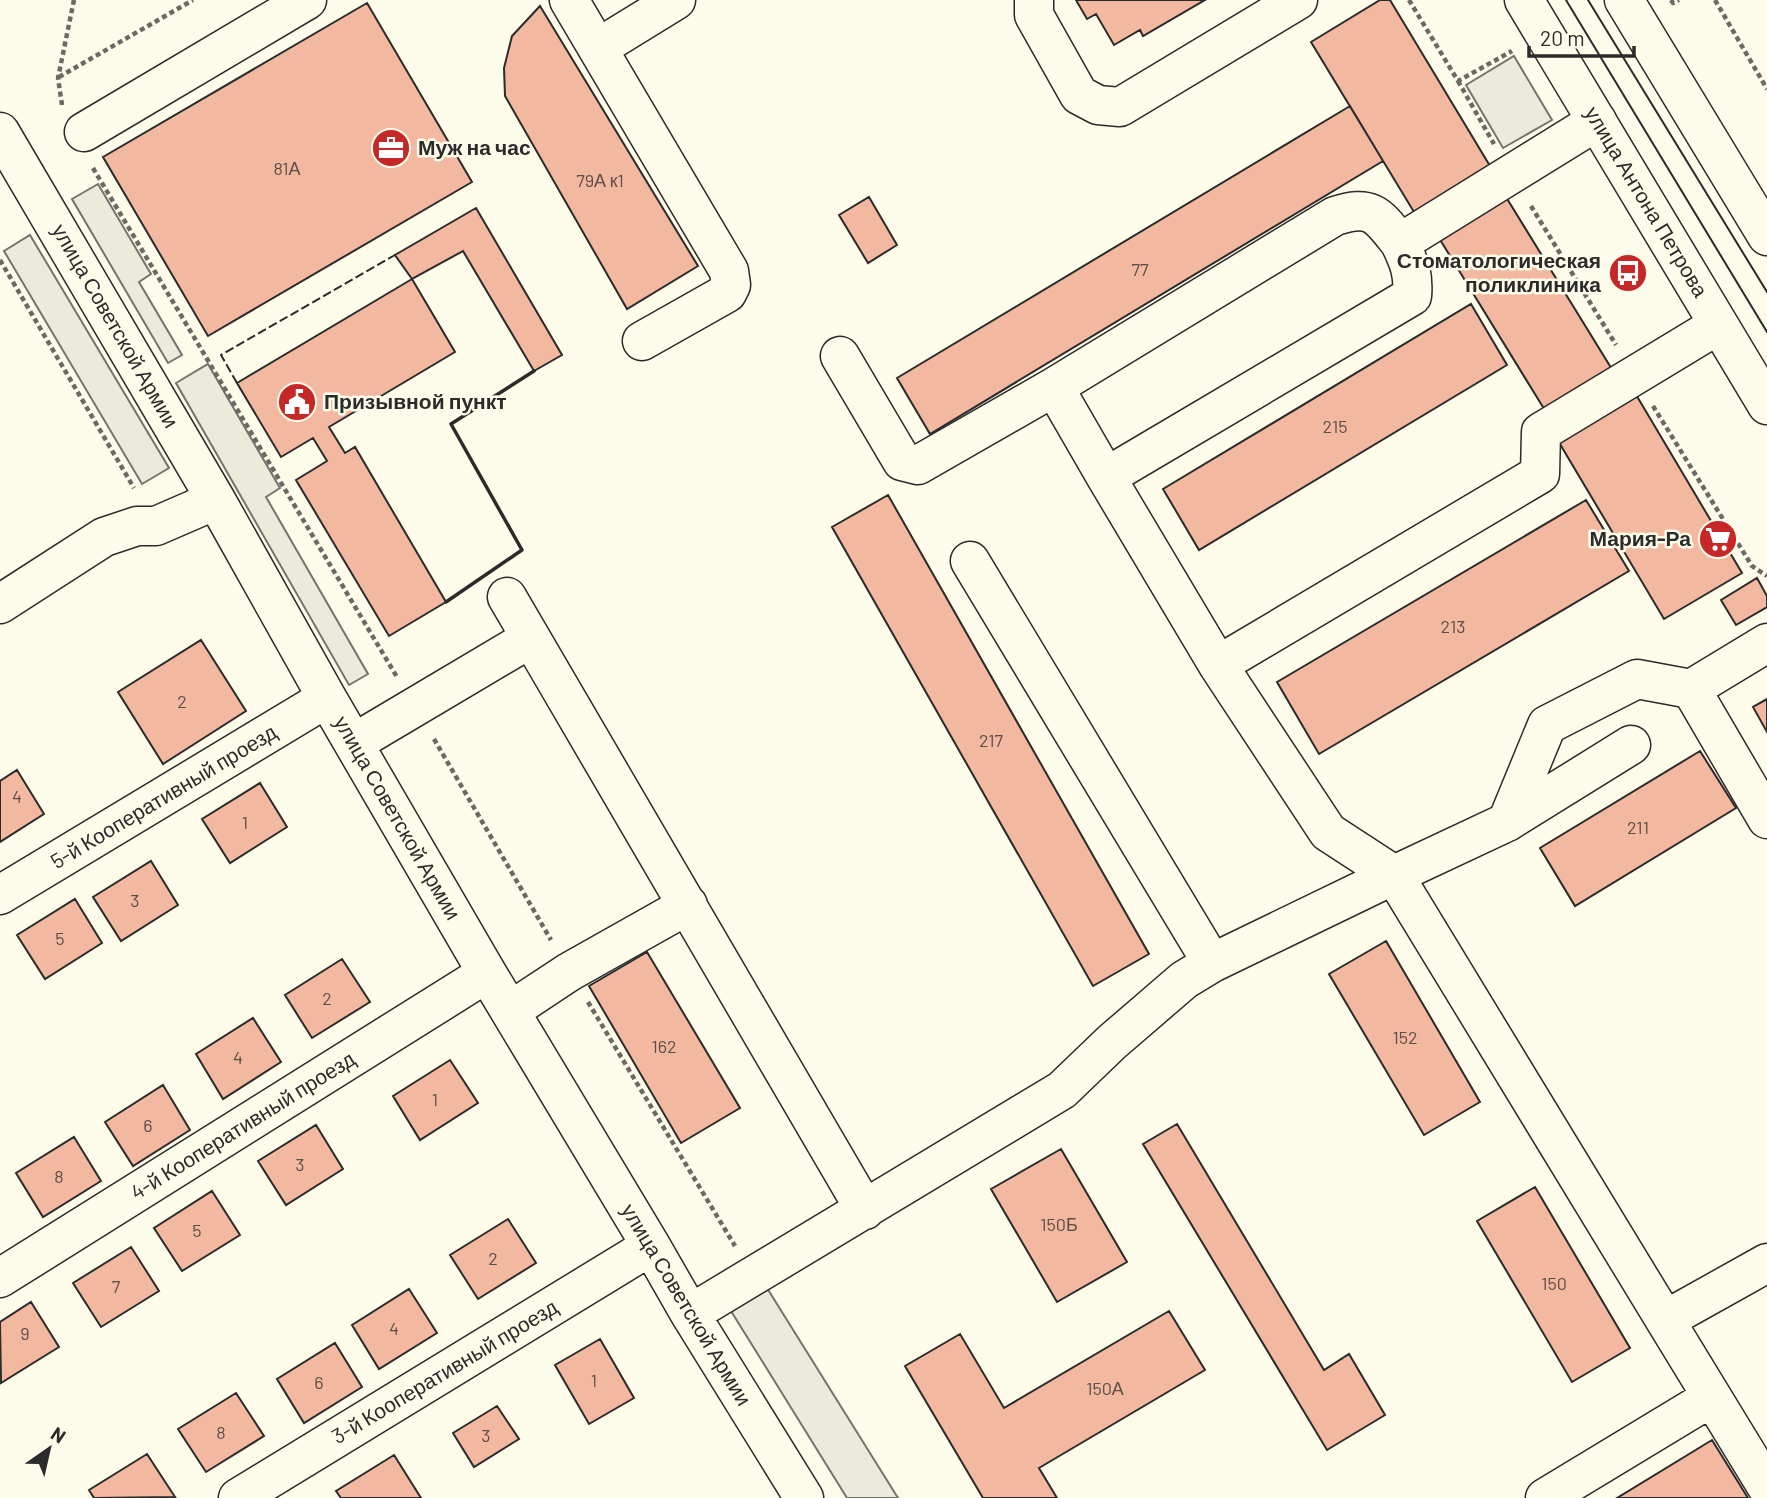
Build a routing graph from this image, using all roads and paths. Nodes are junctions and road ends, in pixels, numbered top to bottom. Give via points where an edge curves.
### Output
1 (74, 0) edge
2 (193, 0) edge
3 (307, 0) edge
4 (569, 0) edge
5 (676, 0) edge
6 (1034, 0) edge
7 (1298, 0) edge
8 (1409, 0) edge
9 (1524, 0) edge
10 (1624, 0) edge
11 (1671, 0) edge
12 (1679, 0) edge
13 (1715, 0) edge
14 (1543, 33) junction
15 (598, 48) junction
16 (58, 78) junction
17 (1458, 81) junction
18 (1767, 89) edge
19 (1597, 121) junction
20 (0, 132) edge
21 (77, 132) junction
22 (1511, 174) junction
23 (1767, 236) edge
24 (1400, 243) junction
25 (0, 260) edge
26 (1718, 324) junction
27 (642, 341) dead end
28 (840, 356) dead end
29 (1634, 375) junction
30 (1054, 387) junction
31 (1767, 405) edge
32 (1106, 477) junction
33 (216, 500) junction
34 (156, 526) junction
35 (970, 561) dead end
36 (1767, 576) edge
37 (507, 597) dead end
38 (0, 604) edge
39 (531, 638) junction
40 (1767, 643) edge
41 (1218, 665) junction
42 (1691, 689) junction
43 (327, 698) junction
44 (415, 707) junction
45 (354, 743) junction
46 (1631, 745) dead end
47 (1767, 819) edge
48 (1507, 822) junction
49 (1394, 874) junction
50 (0, 895) edge
51 (688, 905) junction
52 (1212, 963) junction
53 (487, 973) junction
54 (510, 1011) junction
55 (865, 1210) junction
56 (651, 1246) junction
57 (1767, 1263) edge
58 (0, 1278) edge
59 (690, 1314) junction
60 (1665, 1320) junction
61 (1712, 1397) junction
62 (1767, 1487) edge
63 (239, 1498) edge
64 (804, 1498) edge
65 (1545, 1498) edge

1 - 16 path
2 - 16 path
3 - 21 street
4 - 15 street
5 - 15 street
6 - 7 street via 1034,15 1079,95 1098,105 1120,107
8 - 17 path
9 - 14 street, улица Антона Петрова
10 - 23 street
11 - 12 path
13 - 18 path
14 - 17 path
14 - 19 street, улица Антона Петрова
15 - 27 street via 729,271 727,293
16 - 21 path
17 - 22 path
19 - 22 street
19 - 26 street, улица Антона Петрова
20 - 33 street, улица Советской Армии
21 - 44 path via 93,167
22 - 24 street
22 - 29 path
24 - 30 street via 1377,216 1366,211 1335,216
24 - 32 street via 1414,279 1412,296
25 - 34 path
26 - 29 street
26 - 31 street, улица Антона Петрова
28 - 30 street via 902,461 918,465
29 - 36 path via 1752,566
29 - 41 street via 1541,432 1540,474
30 - 32 street
32 - 41 street
33 - 34 street
33 - 43 street, улица Советской Армии
34 - 38 street via 137,526 104,537
35 - 52 street
37 - 39 street
39 - 44 street
39 - 51 street
40 - 42 street
41 - 49 street via 1328,832
42 - 47 street
42 - 48 street via 1637,679 1547,725
43 - 45 street, улица Советской Армии
43 - 50 street, 5-й Кооперативный проезд
44 - 45 street
45 - 53 street, улица Советской Армии
46 - 48 street
48 - 49 street
49 - 52 street
49 - 60 street
51 - 54 street
51 - 55 street
52 - 55 street via 1184,980 1062,1090
53 - 54 street, улица Советской Армии
53 - 58 street, 4-й Кооперативный проезд
54 - 56 street, улица Советской Армии
55 - 59 street
56 - 59 street, улица Советской Армии
56 - 63 street, 3-й Кооперативный проезд
57 - 60 street
59 - 64 street, улица Советской Армии
60 - 61 street
61 - 62 street
61 - 65 street

